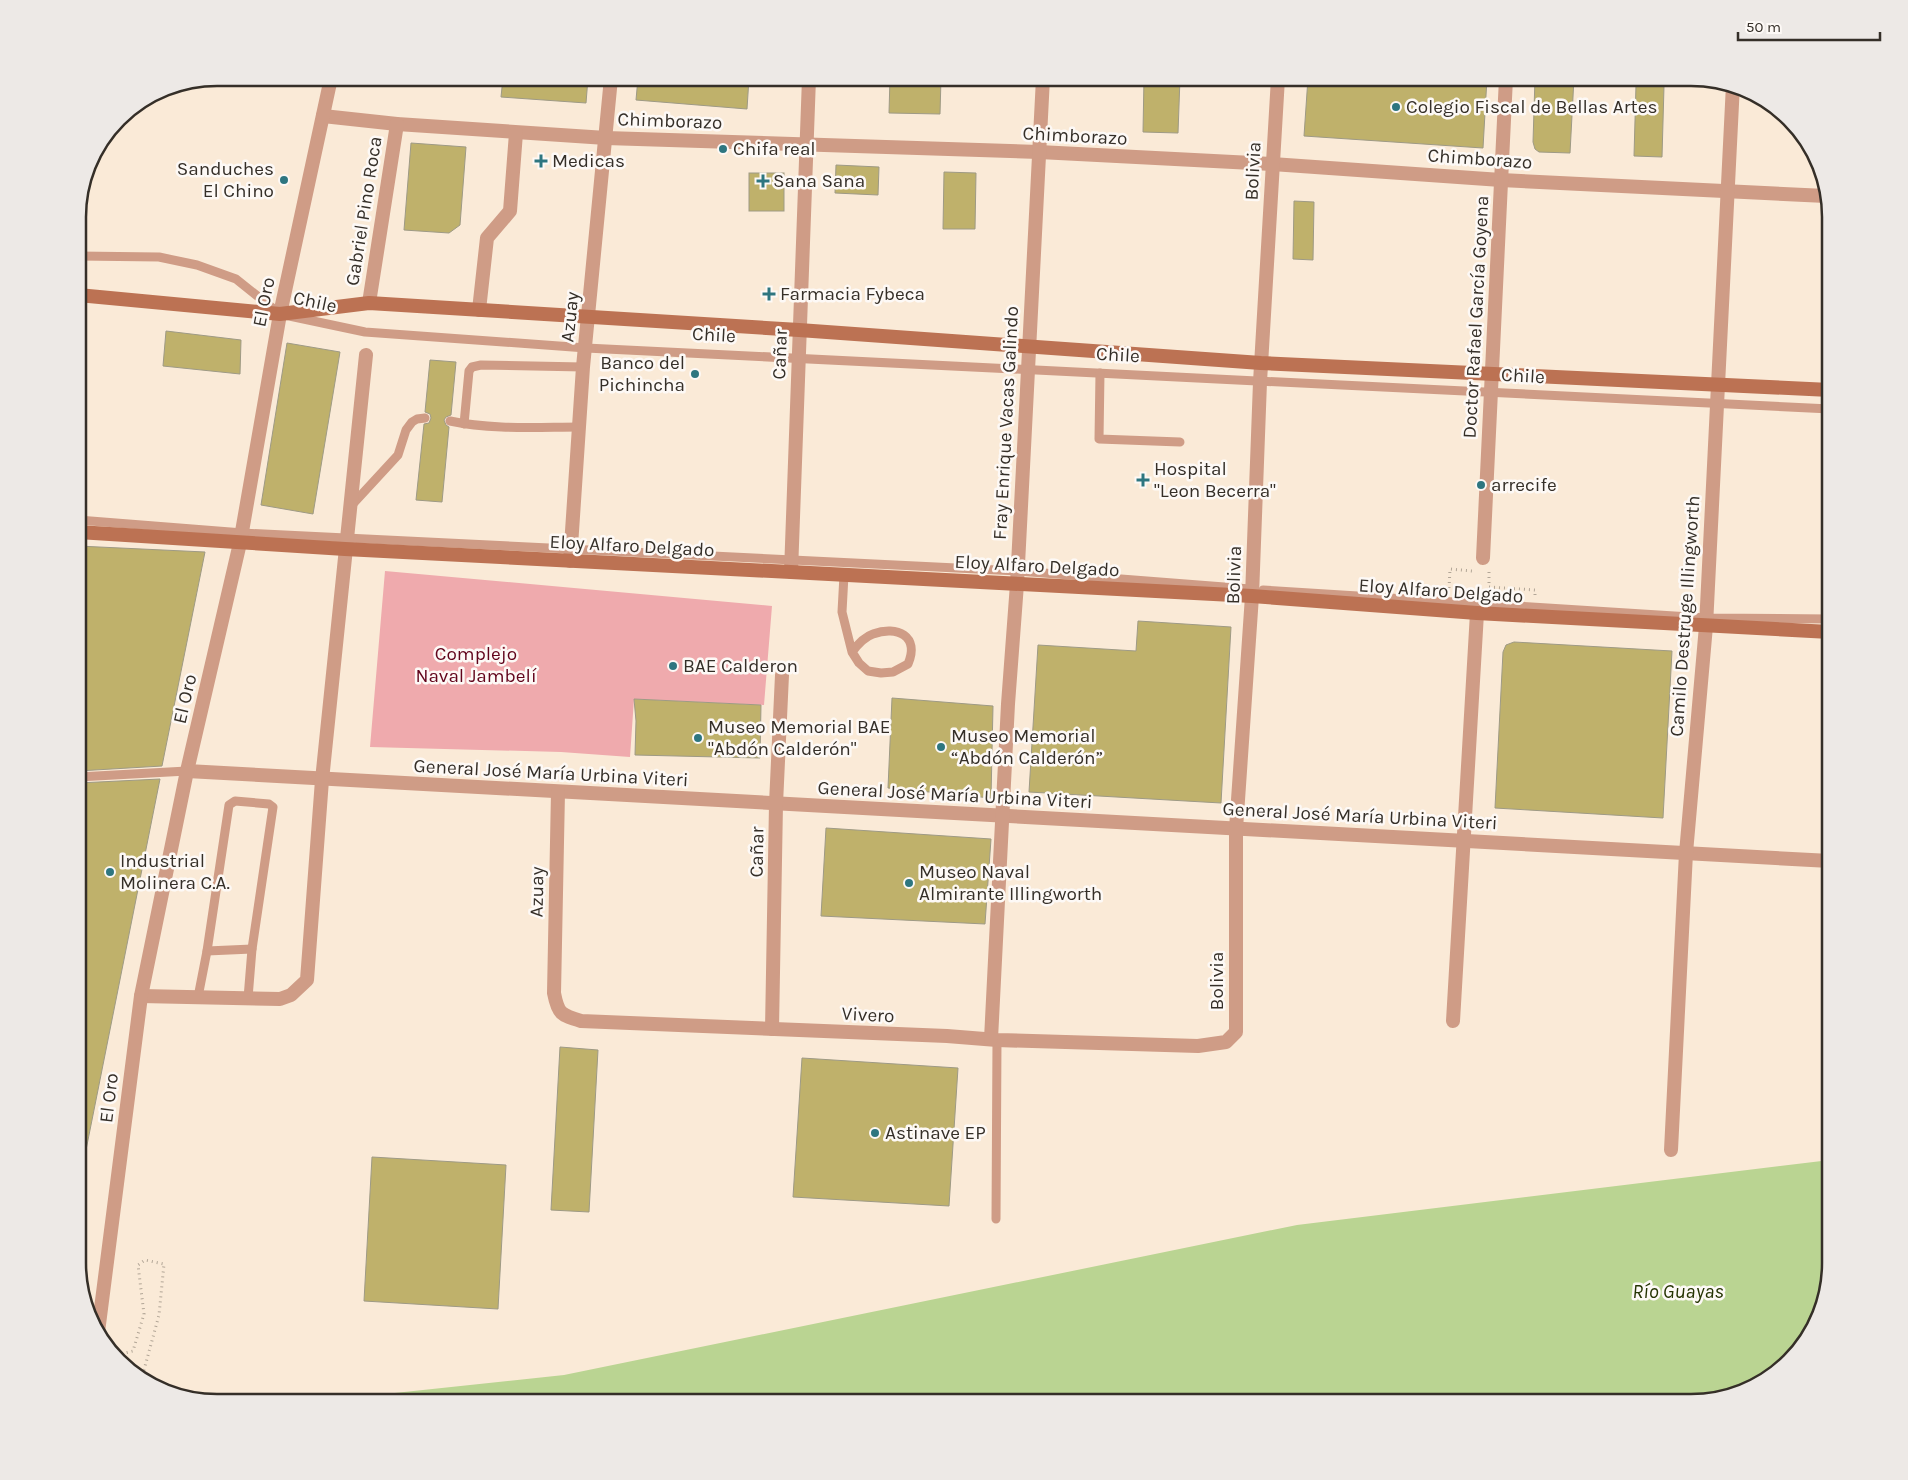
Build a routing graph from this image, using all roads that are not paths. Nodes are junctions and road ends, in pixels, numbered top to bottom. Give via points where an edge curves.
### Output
1 (1043, 86) edge
2 (1277, 86) edge
3 (1506, 86) edge
4 (329, 87) edge
5 (610, 87) edge
6 (810, 87) edge
7 (1733, 93) edge
8 (323, 116) junction
9 (397, 124) junction
10 (516, 133) junction
11 (606, 138) junction
12 (807, 144) junction
13 (1039, 152) junction
14 (1272, 164) junction
15 (1501, 180) junction
16 (1728, 191) junction
17 (1820, 196) edge
18 (87, 256) edge
19 (87, 296) edge
20 (369, 303) junction
21 (479, 310) junction
22 (280, 314) junction
23 (588, 317) junction
24 (799, 330) junction
25 (1029, 346) junction
26 (586, 348) junction
27 (366, 355) dead end
28 (798, 358) junction
29 (1261, 363) junction
30 (583, 367) junction
31 (1027, 370) junction
32 (1100, 373) junction
33 (1492, 373) junction
34 (1260, 382) junction
35 (1717, 385) junction
36 (1822, 390) edge
37 (1492, 393) junction
38 (1716, 404) junction
39 (1822, 409) edge
40 (424, 418) dead end
41 (450, 421) dead end
42 (464, 424) junction
43 (580, 427) junction
44 (1180, 442) dead end
45 (349, 508) junction
46 (87, 521) edge
47 (87, 532) edge
48 (242, 538) junction
49 (346, 544) junction
50 (571, 555) junction
51 (1483, 564) road end
52 (792, 566) junction
53 (844, 575) junction
54 (1017, 578) junction
55 (1252, 593) junction
56 (1477, 613) junction
57 (1822, 619) edge
58 (1706, 622) junction
59 (1822, 631) edge
60 (852, 652) junction
61 (782, 675) dead end
62 (187, 771) junction
63 (87, 777) edge
64 (322, 780) junction
65 (558, 792) junction
66 (776, 804) junction
67 (1003, 816) junction
68 (1236, 828) junction
69 (1464, 841) junction
70 (1686, 853) junction
71 (1822, 861) edge
72 (252, 949) junction
73 (207, 951) junction
74 (554, 993) joint
75 (142, 996) junction
76 (198, 997) junction
77 (248, 998) junction
78 (1453, 1021) dead end
79 (772, 1029) junction
80 (994, 1040) junction
81 (1198, 1046) joint
82 (1670, 1150) dead end
83 (996, 1218) dead end
84 (100, 1320) edge

1 - 13 street, Fray Enrique Vacas Galindo
2 - 14 street, Bolivia
3 - 15 street, Doctor Rafael García Goyena
4 - 8 street, El Oro
5 - 11 street, Azuay
6 - 12 street, Cañar
7 - 16 street, Camilo Destruge Illingworth
8 - 9 street, Chimborazo
8 - 22 street, El Oro
9 - 10 street, Chimborazo
9 - 20 street, Gabriel Pino Roca
10 - 11 street, Chimborazo
10 - 21 street via 510,211 487,238
11 - 12 street, Chimborazo
11 - 23 street, Azuay
12 - 13 street, Chimborazo
12 - 24 street, Cañar
13 - 14 street, Chimborazo
13 - 25 street, Fray Enrique Vacas Galindo
14 - 15 street, Chimborazo
14 - 29 street, Bolivia
15 - 16 street, Chimborazo
15 - 33 street, Doctor Rafael García Goyena
16 - 17 street, Chimborazo
16 - 35 street, Camilo Destruge Illingworth
18 - 22 lane via 159,257 197,265 236,278
19 - 22 main road
20 - 21 main road, Chile
20 - 22 main road, Chile
21 - 23 main road, Chile
22 - 26 lane, Chile via 365,332
22 - 48 street, El Oro
23 - 24 main road, Chile
23 - 26 street, Azuay
24 - 25 main road, Chile
24 - 28 street, Cañar
25 - 29 main road, Chile
25 - 31 street, Fray Enrique Vacas Galindo
26 - 28 lane, Chile
26 - 30 street, Azuay
27 - 45 street
28 - 31 lane, Chile
28 - 52 street, Cañar
29 - 33 main road, Chile
29 - 34 street, Bolivia
30 - 42 lane via 476,365 469,371
30 - 43 street, Azuay
31 - 32 lane, Chile
31 - 54 street, Fray Enrique Vacas Galindo
32 - 34 lane, Chile
32 - 44 lane via 1099,439
33 - 35 main road, Chile
33 - 37 street, Doctor Rafael García Goyena
34 - 37 lane, Chile
34 - 55 street, Bolivia
35 - 36 main road, Chile
35 - 38 street, Camilo Destruge Illingworth
37 - 38 lane, Chile
37 - 51 street, Doctor Rafael García Goyena
38 - 39 lane, Chile
38 - 58 street, Camilo Destruge Illingworth
40 - 45 lane via 412,422 398,455
41 - 42 lane
42 - 43 lane
43 - 50 street, Azuay
45 - 49 street
46 - 48 lane
47 - 48 main road, Eloy Alfaro Delgado
48 - 49 main road, Eloy Alfaro Delgado
48 - 62 street, El Oro
49 - 50 main road, Eloy Alfaro Delgado
49 - 64 street
50 - 52 main road, Eloy Alfaro Delgado
52 - 53 main road, Eloy Alfaro Delgado
52 - 54 lane, Eloy Alfaro Delgado
53 - 54 main road, Eloy Alfaro Delgado
53 - 60 lane via 842,612
54 - 55 main road, Eloy Alfaro Delgado
54 - 67 street, Fray Enrique Vacas Galindo
55 - 56 main road, Eloy Alfaro Delgado
55 - 58 lane, Eloy Alfaro Delgado via 1448,601
55 - 68 street, Bolivia
56 - 58 main road, Eloy Alfaro Delgado
56 - 69 street
57 - 58 lane, Eloy Alfaro Delgado
58 - 59 main road, Eloy Alfaro Delgado
58 - 70 street, Camilo Destruge Illingworth
60 - 60 lane via 868,671 881,673 893,672 908,664 912,650 906,635 896,632 875,633 859,642
61 - 66 street, Cañar
62 - 63 lane, General José María Urbina Viteri
62 - 64 street, General José María Urbina Viteri
62 - 75 street, El Oro
64 - 65 street, General José María Urbina Viteri
64 - 77 street via 307,980 291,995 280,999
65 - 66 street, General José María Urbina Viteri
65 - 74 street, Azuay
66 - 67 street, General José María Urbina Viteri
66 - 79 street, Cañar
67 - 68 street, General José María Urbina Viteri
67 - 80 street, Fray Enrique Vacas Galindo
68 - 69 street, General José María Urbina Viteri
68 - 81 street, Bolivia via 1236,1032 1226,1042
69 - 70 street, General José María Urbina Viteri
69 - 78 street
70 - 71 street, General José María Urbina Viteri
70 - 82 street, Camilo Destruge Illingworth
72 - 73 lane
72 - 73 lane via 273,807 235,801 229,805
72 - 77 lane
73 - 76 lane
74 - 79 street, Vivero via 557,1009 565,1016 581,1020
75 - 76 street
75 - 84 street, El Oro
76 - 77 street
79 - 80 street, Vivero
80 - 81 street, Vivero
80 - 83 lane

